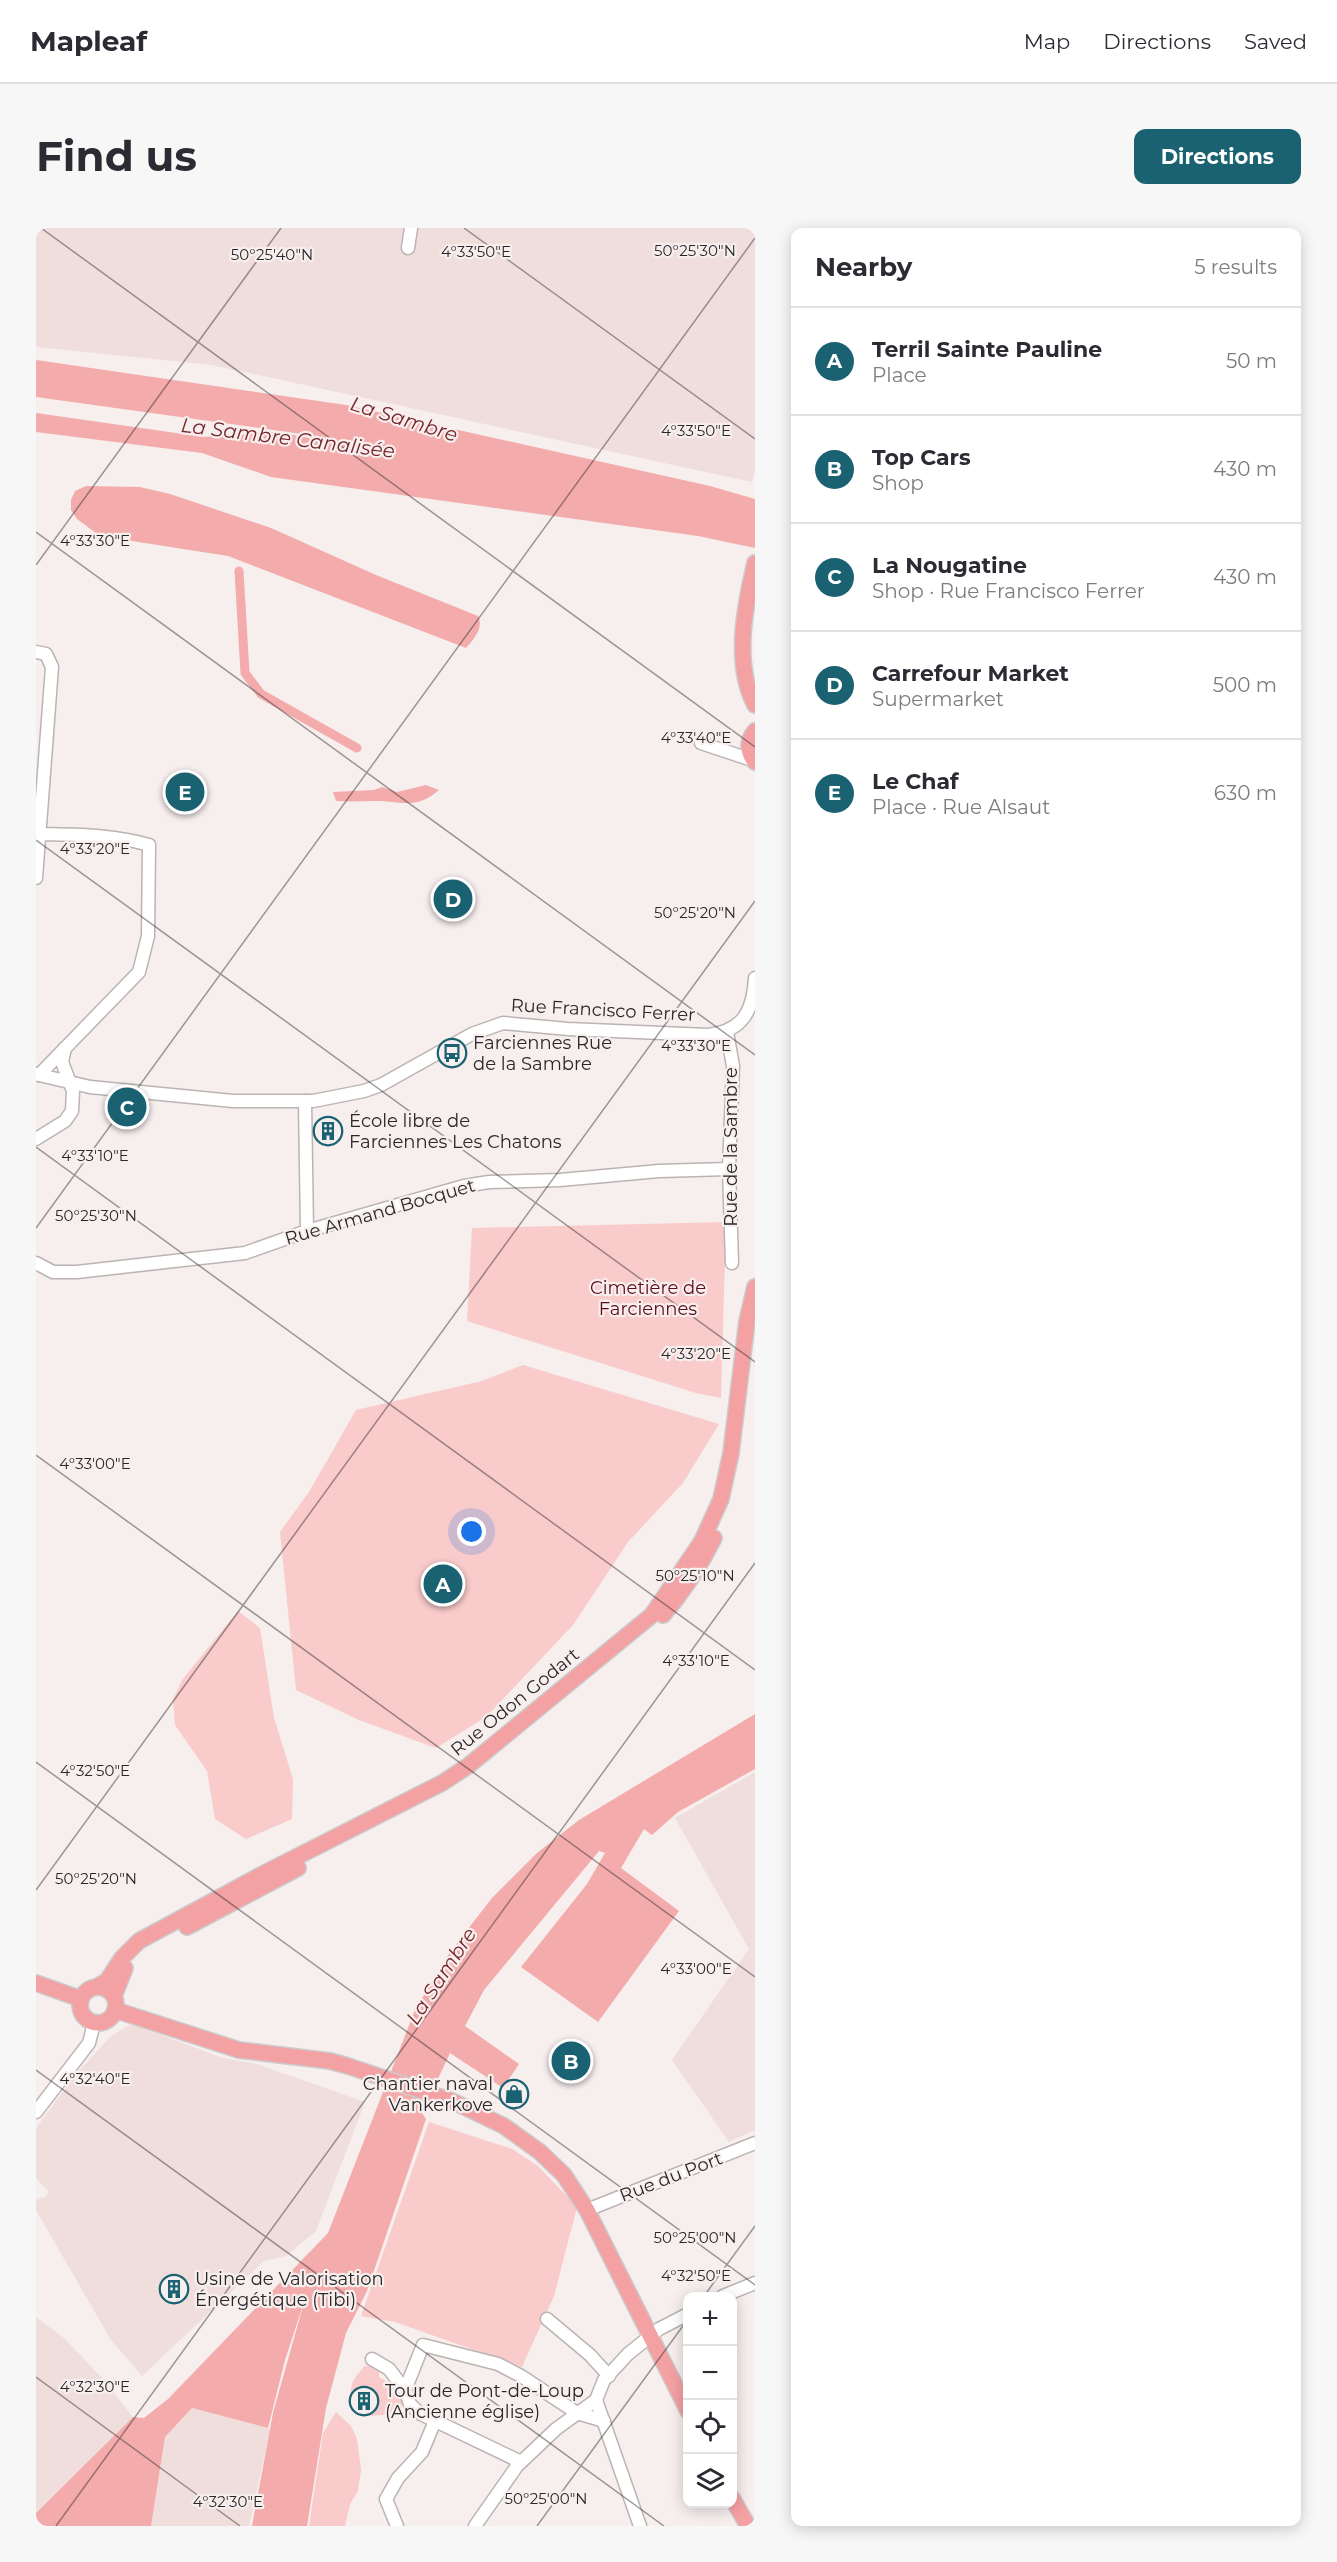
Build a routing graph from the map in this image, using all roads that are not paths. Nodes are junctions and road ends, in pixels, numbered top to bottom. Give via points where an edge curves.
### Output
1 (411, 228) edge
2 (408, 248) dead end
3 (754, 568) edge
4 (41, 653) edge
5 (755, 705) edge
6 (755, 731) edge
7 (701, 743) dead end
8 (754, 761) edge
9 (38, 834) edge
10 (36, 878) edge
11 (755, 978) edge
12 (727, 1032) junction
13 (65, 1048) junction
14 (37, 1075) edge
15 (70, 1082) junction
16 (305, 1101) junction
17 (36, 1139) edge
18 (729, 1169) junction
19 (307, 1231) junction
20 (36, 1263) edge
21 (732, 1263) dead end
22 (755, 1287) edge
23 (755, 1328) edge
24 (36, 1983) edge
25 (98, 1986) junction
26 (81, 1998) junction
27 (115, 2003) junction
28 (94, 2022) junction
29 (36, 2112) edge
30 (755, 2143) edge
31 (587, 2210) junction
32 (755, 2283) edge
33 (733, 2292) edge
34 (683, 2316) edge
35 (547, 2319) dead end
36 (650, 2336) junction
37 (372, 2359) dead end
38 (609, 2376) junction
39 (405, 2390) junction
40 (596, 2400) junction
41 (683, 2403) edge
42 (577, 2413) junction
43 (435, 2421) junction
44 (603, 2421) junction
45 (521, 2462) junction
46 (737, 2507) edge
47 (397, 2526) edge
48 (475, 2526) edge
49 (640, 2526) edge
50 (748, 2526) edge

1 - 2 street
3 - 5 main road via 745,619 744,661
4 - 9 street via 52,667
6 - 8 main road via 749,746
7 - 8 street
9 - 10 street
9 - 13 street via 92,834 149,845 148,936 139,972
11 - 12 street via 754,999 742,1021
12 - 16 street, Rue Francisco Ferrer via 708,1035 503,1023 472,1034 381,1085
12 - 18 street, Rue de la Sambre via 733,1065
13 - 14 street
13 - 15 street via 62,1062
14 - 15 street, Rue Francisco Ferrer
15 - 16 street, Rue Francisco Ferrer via 233,1101
15 - 17 street via 72,1111 66,1121
16 - 19 street
18 - 19 street, Rue Armand Bocquet via 489,1182
18 - 21 street, Rue de la Sambre
19 - 20 street, Rue Armand Bocquet via 245,1253 133,1267 53,1272
22 - 25 main road, Rue Odon Godart via 731,1453 720,1499 702,1540 652,1615 468,1766 139,1941 107,1982
23 - 27 main road, Rue Odon Godart via 732,1492 703,1561 657,1623 461,1783 143,1950 120,1975
24 - 26 main road
25 - 26 main road
25 - 27 main road via 110,1991
26 - 28 main road via 81,2012
27 - 28 main road via 105,2022
27 - 31 main road via 239,2050 330,2061 452,2101 504,2126 540,2152 564,2175
28 - 29 street via 88,2043
30 - 31 street, Rue du Port
31 - 36 main road
32 - 33 street
34 - 36 street
35 - 38 street
36 - 38 street
36 - 41 main road
37 - 39 street via 389,2369
38 - 40 street
39 - 42 street via 423,2345 498,2364
39 - 43 street via 410,2404
40 - 42 street
40 - 44 street
42 - 44 street
42 - 45 street
43 - 45 street
43 - 47 street via 422,2452 398,2478 386,2499
44 - 49 street
45 - 48 street
46 - 50 main road

